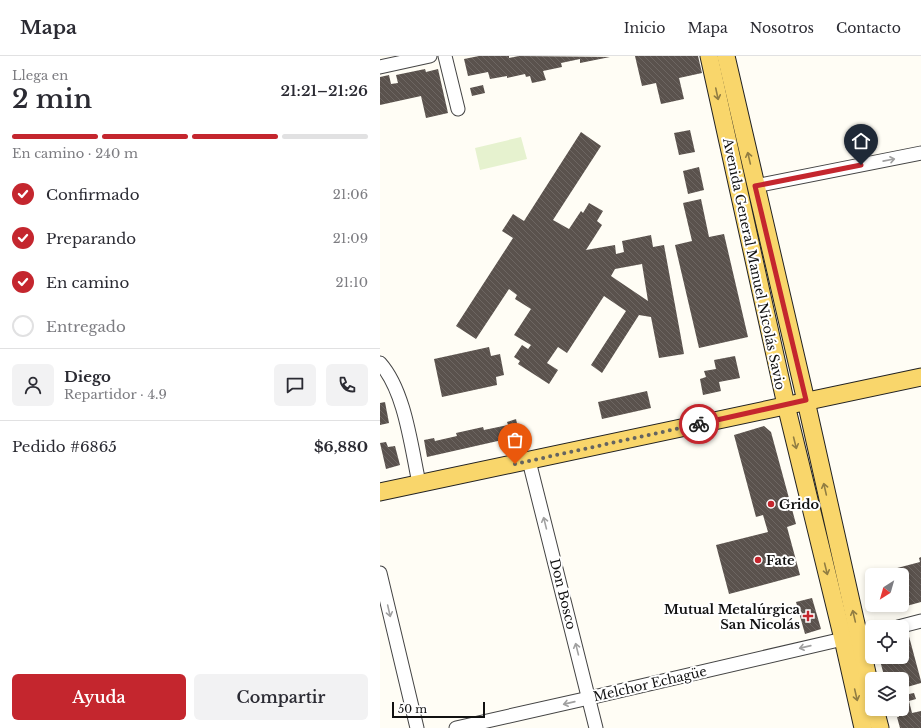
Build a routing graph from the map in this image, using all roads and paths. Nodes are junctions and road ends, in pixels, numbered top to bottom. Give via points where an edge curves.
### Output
1 (430, 56) edge
2 (445, 56) edge
3 (709, 56) edge
4 (726, 56) edge
5 (380, 67) edge
6 (458, 109) dead end
7 (921, 153) edge
8 (755, 186) junction
9 (380, 363) edge
10 (921, 376) edge
11 (806, 400) junction
12 (786, 405) junction
13 (529, 461) junction
14 (419, 483) junction
15 (380, 492) edge
16 (380, 573) edge
17 (921, 621) edge
18 (909, 624) edge
19 (858, 637) edge
20 (866, 672) edge
21 (589, 698) junction
22 (877, 716) edge
23 (417, 728) edge
24 (456, 728) edge
25 (596, 728) edge
26 (863, 728) edge
27 (880, 728) edge

1 - 5 street
2 - 6 street
3 -> 12 main road, Avenida General Manuel Nicolás Savio
8 -> 4 main road, Avenida General Manuel Nicolás Savio
8 -> 7 street
8 - 11 main road, Avenida General Manuel Nicolás Savio
9 - 14 street via 400,396
10 - 11 main road
11 - 12 main road
19 -> 11 main road, Avenida General Manuel Nicolás Savio
12 - 13 main road
12 -> 19 main road, Avenida General Manuel Nicolás Savio
13 - 14 main road
21 -> 13 street, Don Bosco
14 - 15 main road
16 -> 23 street
17 - 18 street
19 - 20 main road, Avenida General Manuel Nicolás Savio
19 -> 21 street, Melchor Echagüe
19 -> 26 main road, Avenida General Manuel Nicolás Savio
21 -> 24 street, Melchor Echagüe
21 - 25 street, Don Bosco
22 - 27 main road

